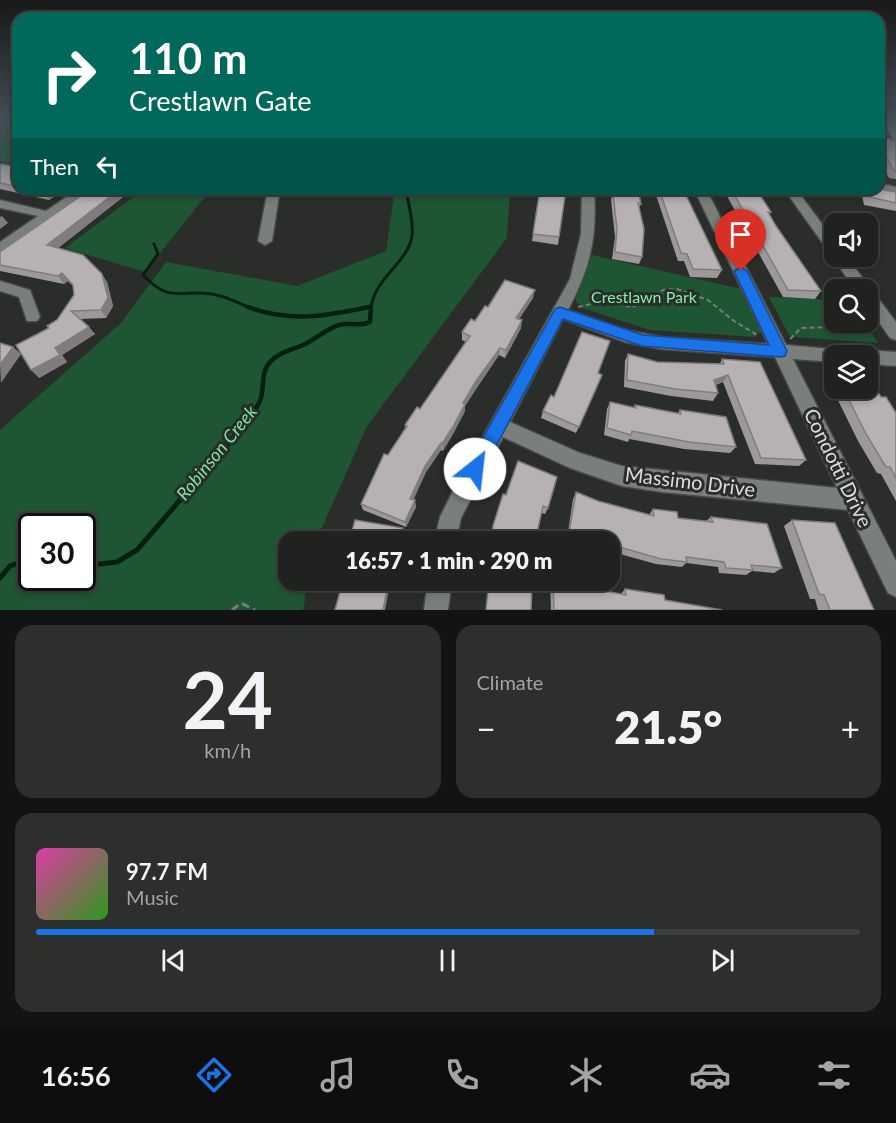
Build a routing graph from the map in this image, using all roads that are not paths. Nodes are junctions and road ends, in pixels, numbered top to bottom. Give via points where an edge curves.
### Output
1 (78, 195) edge
2 (273, 195) edge
3 (588, 195) edge
4 (703, 195) edge
5 (794, 195) edge
6 (0, 204) edge
7 (50, 215) junction
8 (824, 235) edge
9 (265, 241) dead end
10 (0, 248) edge
11 (0, 286) edge
12 (878, 309) edge
13 (560, 312) junction
14 (32, 317) dead end
15 (896, 334) edge
16 (785, 345) junction
17 (824, 352) edge
18 (878, 358) edge
19 (896, 359) edge
20 (499, 426) junction
21 (854, 500) junction
22 (448, 531) edge
23 (896, 585) edge
24 (439, 591) edge
25 (436, 610) edge

1 - 7 street
2 - 9 street
3 - 13 street via 586,248 577,279
4 - 16 street, Condotti Drive
5 - 8 street
6 - 7 street
7 - 10 street
11 - 14 street via 25,294
12 - 15 street
13 - 16 street via 642,340
13 - 20 street
16 - 17 street
16 - 21 street, Condotti Drive
18 - 19 street
20 - 21 street, Massimo Drive via 577,461 622,476
20 - 22 street via 456,507
21 - 23 street, Condotti Drive
24 - 25 street

